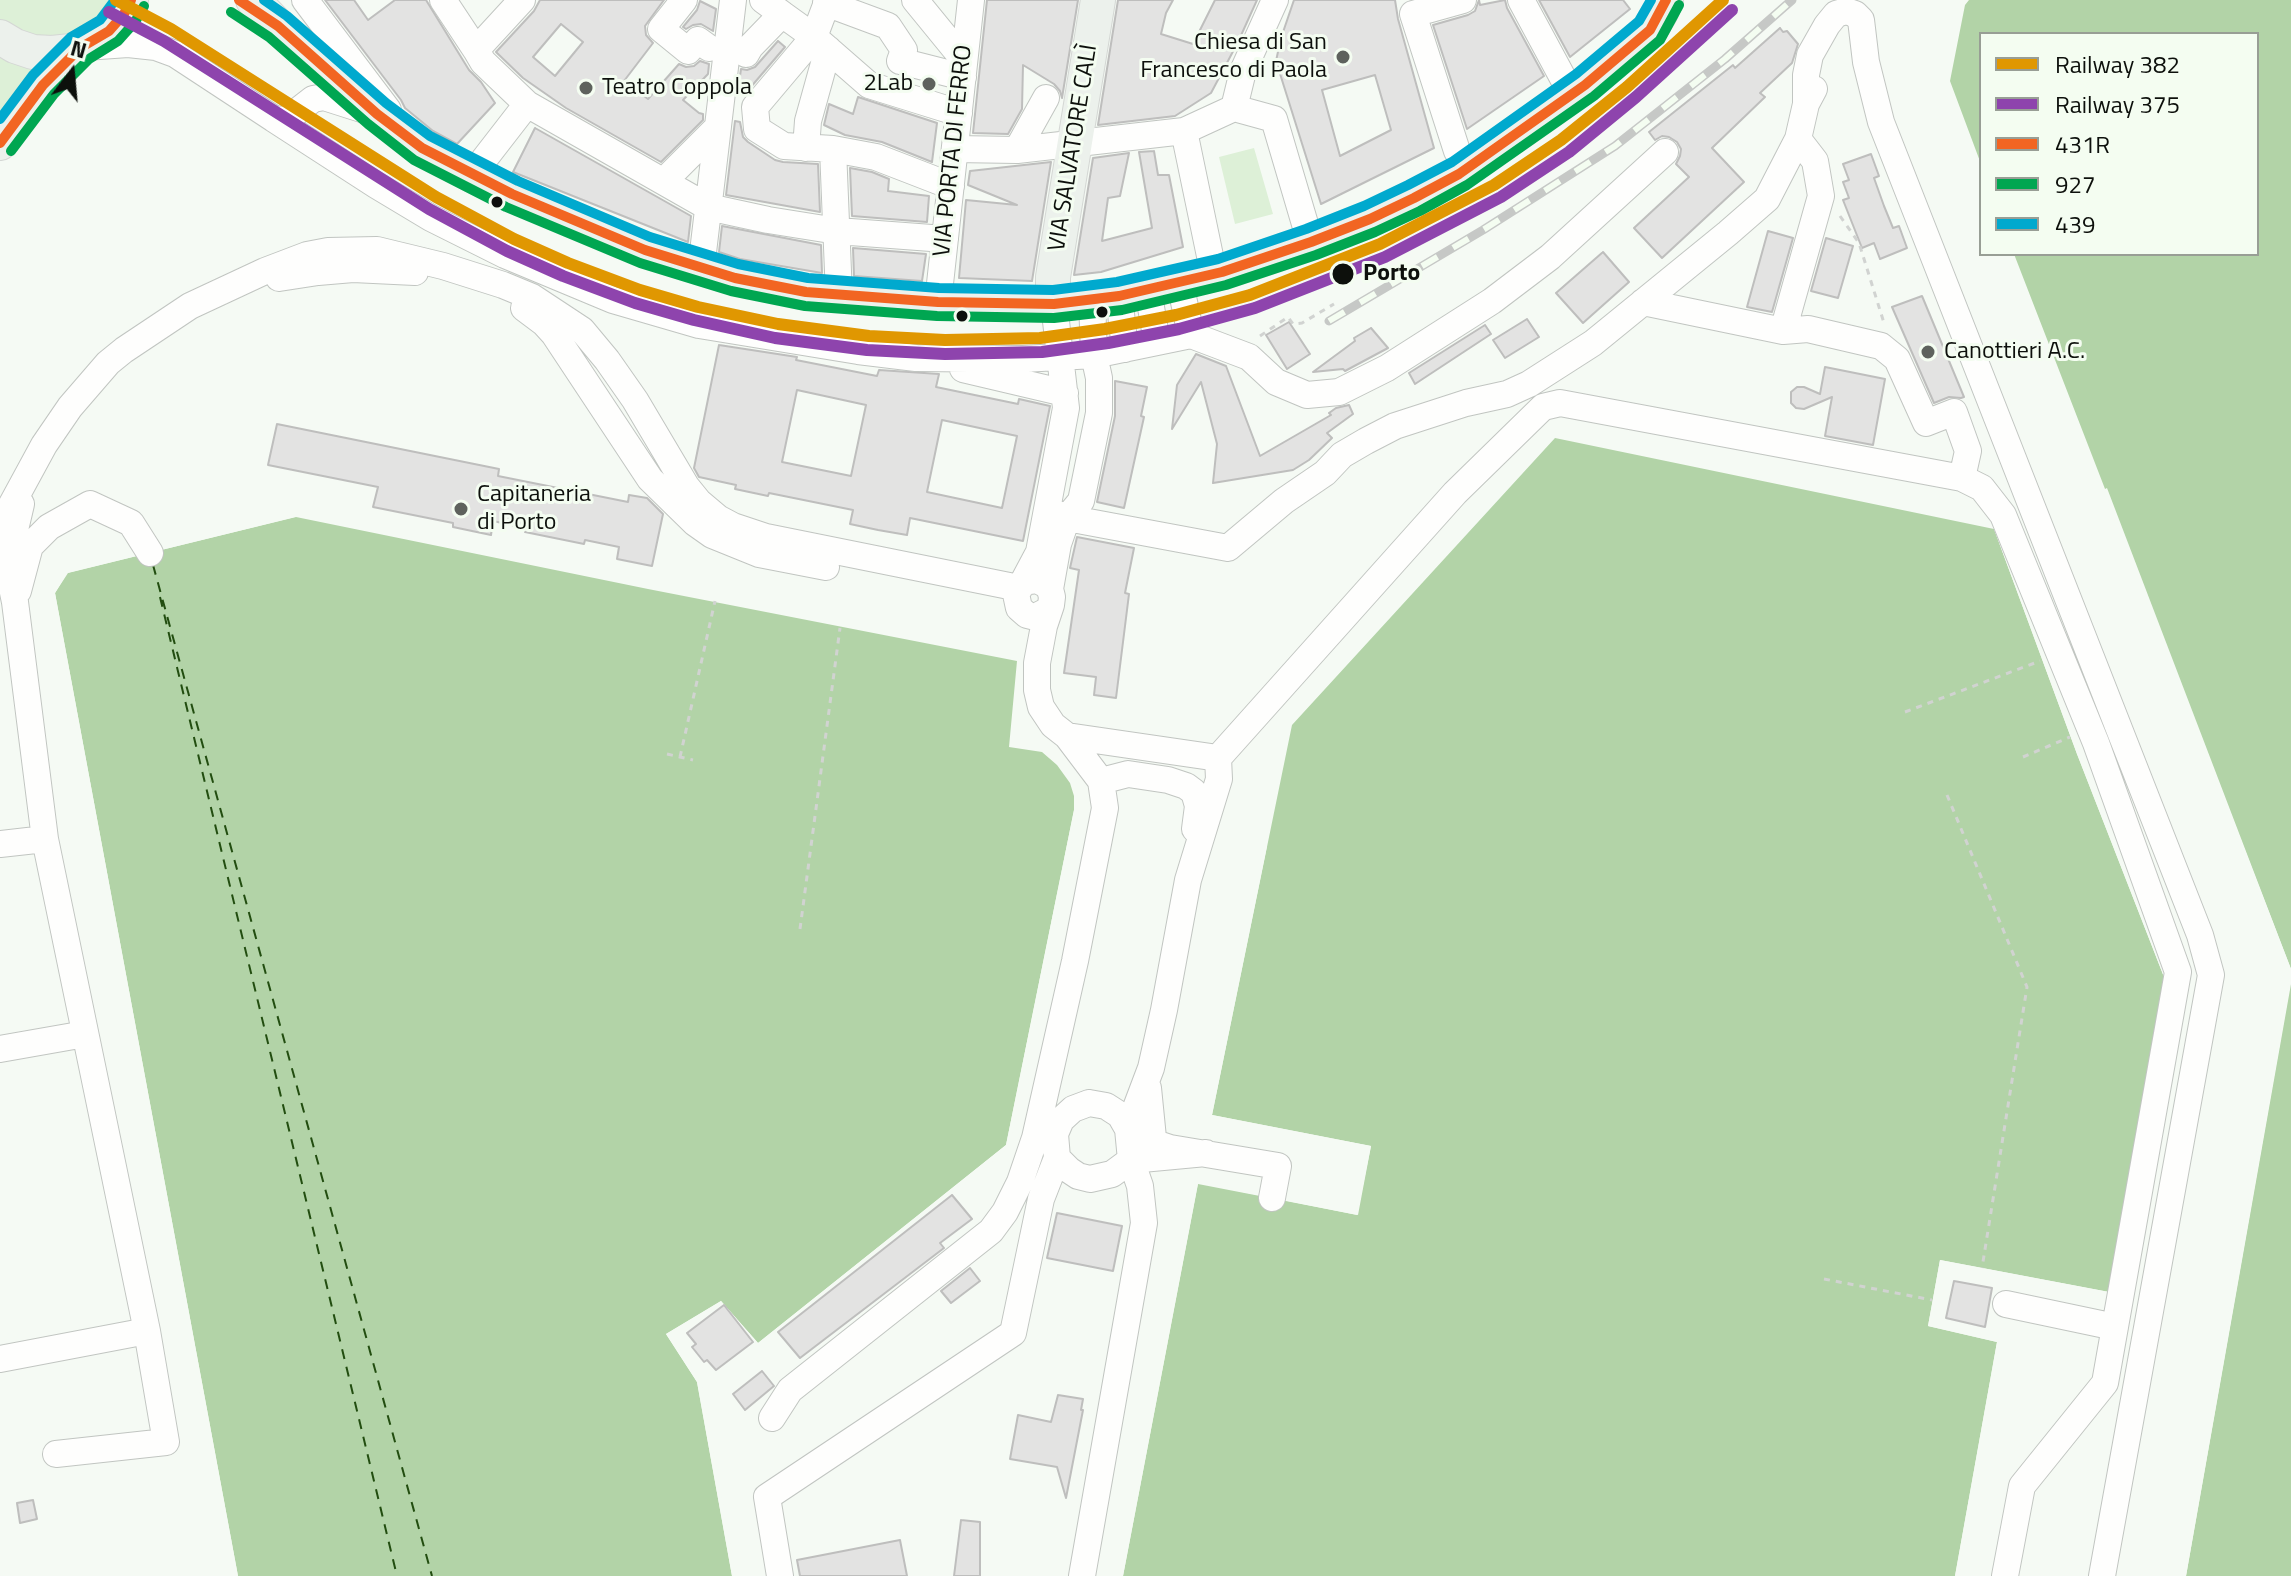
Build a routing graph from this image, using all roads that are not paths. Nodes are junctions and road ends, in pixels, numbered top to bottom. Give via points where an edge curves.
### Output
1 (131, 0) edge
2 (239, 0) edge
3 (253, 0) edge
4 (305, 0) edge
5 (443, 0) edge
6 (522, 0) edge
7 (684, 0) edge
8 (971, 0) edge
9 (1098, 0) edge
10 (1275, 0) edge
11 (1463, 0) edge
12 (1521, 0) edge
13 (1648, 0) edge
14 (1666, 0) edge
15 (827, 2) edge
16 (772, 7) edge
17 (921, 7) edge
18 (733, 8) edge
19 (278, 26) junction
20 (888, 26) junction
21 (0, 37) edge
22 (814, 47) junction
23 (82, 48) junction
24 (709, 48) dead end
25 (746, 54) dead end
26 (480, 56) junction
27 (963, 68) junction
28 (1564, 80) junction
29 (1046, 98) dead end
30 (527, 104) junction
31 (1234, 108) junction
32 (959, 113) junction
33 (377, 114) junction
34 (274, 119) junction
35 (718, 127) junction
36 (1172, 133) junction
37 (1798, 139) junction
38 (0, 143) edge
39 (1076, 144) junction
40 (795, 147) junction
41 (422, 148) junction
42 (833, 149) junction
43 (955, 149) junction
44 (1017, 150) junction
45 (1457, 151) junction
46 (1665, 152) dead end
47 (472, 175) junction
48 (664, 181) junction
49 (951, 186) junction
50 (708, 207) junction
51 (1305, 224) junction
52 (837, 231) junction
53 (945, 239) junction
54 (1210, 256) junction
55 (701, 269) junction
56 (1135, 293) junction
57 (839, 296) junction
58 (1043, 301) junction
59 (938, 302) junction
60 (1643, 302) junction
61 (1783, 331) junction
62 (1191, 335) junction
63 (1157, 342) junction
64 (1125, 349) junction
65 (1094, 355) junction
66 (1061, 357) junction
67 (916, 358) junction
68 (1065, 393) junction
69 (1507, 394) junction
70 (1543, 407) junction
71 (27, 477) junction
72 (1962, 478) junction
73 (1058, 514) junction
74 (0, 526) edge
75 (150, 553) dead end
76 (4, 576) edge
77 (1020, 597) junction
78 (1051, 597) junction
79 (15, 602) junction
80 (1037, 663) junction
81 (1067, 736) junction
82 (1218, 758) junction
83 (1101, 781) junction
84 (45, 839) junction
85 (0, 844) edge
86 (1188, 880) junction
87 (1065, 1004) junction
88 (85, 1034) junction
89 (0, 1049) edge
90 (1148, 1079) junction
91 (1061, 1120) junction
92 (1128, 1129) junction
93 (1206, 1153) junction
94 (1131, 1160) junction
95 (1063, 1164) junction
96 (1101, 1178) junction
97 (1031, 1190) junction
98 (1272, 1198) dead end
99 (1144, 1223) junction
100 (2006, 1304) dead end
101 (2115, 1327) junction
102 (147, 1331) junction
103 (0, 1359) edge
104 (772, 1418) dead end
105 (56, 1454) dead end
106 (780, 1576) edge
107 (1082, 1576) edge
108 (2005, 1576) edge
109 (2102, 1576) edge

1 - 23 main road via 109,31
2 - 19 main road
3 - 19 main road
4 - 41 street
5 - 26 street
6 - 26 street
7 - 24 street via 661,29 688,51 698,40
8 - 27 street, VIA PORTA DI FERRO
9 - 39 main road, VIA SALVATORE CALÌ
10 - 31 street via 1243,71
11 - 45 street via 1413,14
12 - 28 street
13 - 28 main road via 1640,19
14 - 56 main road via 1650,30 1616,59 1459,174 1311,242
15 - 20 street
15 - 22 street
16 - 22 street
16 - 25 street
17 - 20 street
17 - 27 street
18 - 35 street
19 - 33 main road
20 - 27 street via 904,50 900,61
21 - 23 main road via 43,53
22 - 32 street via 869,85
22 - 40 street via 808,121
22 - 40 street via 755,107 757,129
23 - 34 street via 128,44 175,54
23 - 38 main road via 43,85
26 - 30 street
27 - 32 street, VIA PORTA DI FERRO
28 - 45 main road
29 - 44 street
30 - 47 street
30 - 48 street
31 - 36 street
31 - 51 street via 1274,119
32 - 43 street, VIA PORTA DI FERRO
33 - 34 street via 324,97 286,120
33 - 41 main road
34 - 67 street via 431,218 613,300 699,325
35 - 48 street
35 - 50 street
36 - 39 street
36 - 54 street
37 - 60 street via 1767,199
37 - 61 street via 1815,161 1821,196
37 - 109 street via 1819,78 1820,39 1836,14 1855,14 1861,20 1881,122 2211,975
39 - 44 street
39 - 58 main road, VIA SALVATORE CALÌ via 1053,277
40 - 42 street
41 - 47 main road
42 - 49 street via 876,157
42 - 52 street
43 - 44 street
43 - 49 street, VIA PORTA DI FERRO
45 - 51 main road
46 - 62 street via 1539,266 1492,301 1339,392 1307,395 1276,382 1249,357
47 - 55 main road
48 - 50 street
49 - 53 street, VIA PORTA DI FERRO
50 - 52 street
50 - 55 street
51 - 54 main road
52 - 53 street
52 - 57 street
53 - 59 street, VIA PORTA DI FERRO
54 - 58 main road
55 - 57 main road
56 - 58 main road
56 - 62 street
56 - 63 street
56 - 64 street
56 - 65 street
57 - 59 main road
58 - 59 main road
58 - 66 street
60 - 61 street
60 - 69 street via 1593,343
61 - 72 street via 1808,329 1881,346 1897,359 1926,423 1954,412 1968,451
62 - 63 street
63 - 64 street
64 - 65 street
65 - 66 street
65 - 73 street via 1099,413 1081,501
66 - 67 street
66 - 68 street
67 - 68 street
68 - 73 street
69 - 70 street
69 - 73 street via 1427,415 1366,441 1228,548
70 - 72 street via 1560,403
70 - 82 street via 1455,493
71 - 74 street
71 - 76 street
71 - 77 street via 70,407 108,363 190,306 221,292 318,272 411,271 466,281 544,323 650,479 712,535 759,554
72 - 101 street via 1982,488 2003,515 2096,743 2178,972
73 - 77 street
73 - 78 street
75 - 79 street via 131,523 90,504 49,527 30,546
76 - 79 street
77 - 78 street via 1029,581 1037,580
77 - 80 street
78 - 80 street
79 - 84 street
80 - 81 street via 1041,707
81 - 82 street
81 - 83 street
82 - 86 street via 1219,779
83 - 86 street via 1128,774 1168,780 1194,792 1198,806
83 - 87 street via 1105,808
84 - 85 street
84 - 88 street
86 - 90 street
87 - 91 street via 1058,1081
87 - 97 street via 1035,1138
88 - 89 street
88 - 102 street
90 - 92 street
90 - 93 street via 1153,1138 1170,1148
91 - 92 street via 1089,1103 1120,1115
91 - 95 street via 1055,1134
92 - 94 street
93 - 94 street
93 - 98 street via 1278,1166
94 - 96 street
94 - 99 street
95 - 96 street via 1078,1176
95 - 97 street
96 - 99 street via 1127,1194
97 - 104 street via 991,1231 790,1390
97 - 106 street via 1013,1333 767,1497
99 - 107 street
100 - 101 street
101 - 108 street via 2105,1383 2022,1486
102 - 103 street
102 - 105 street via 166,1442

